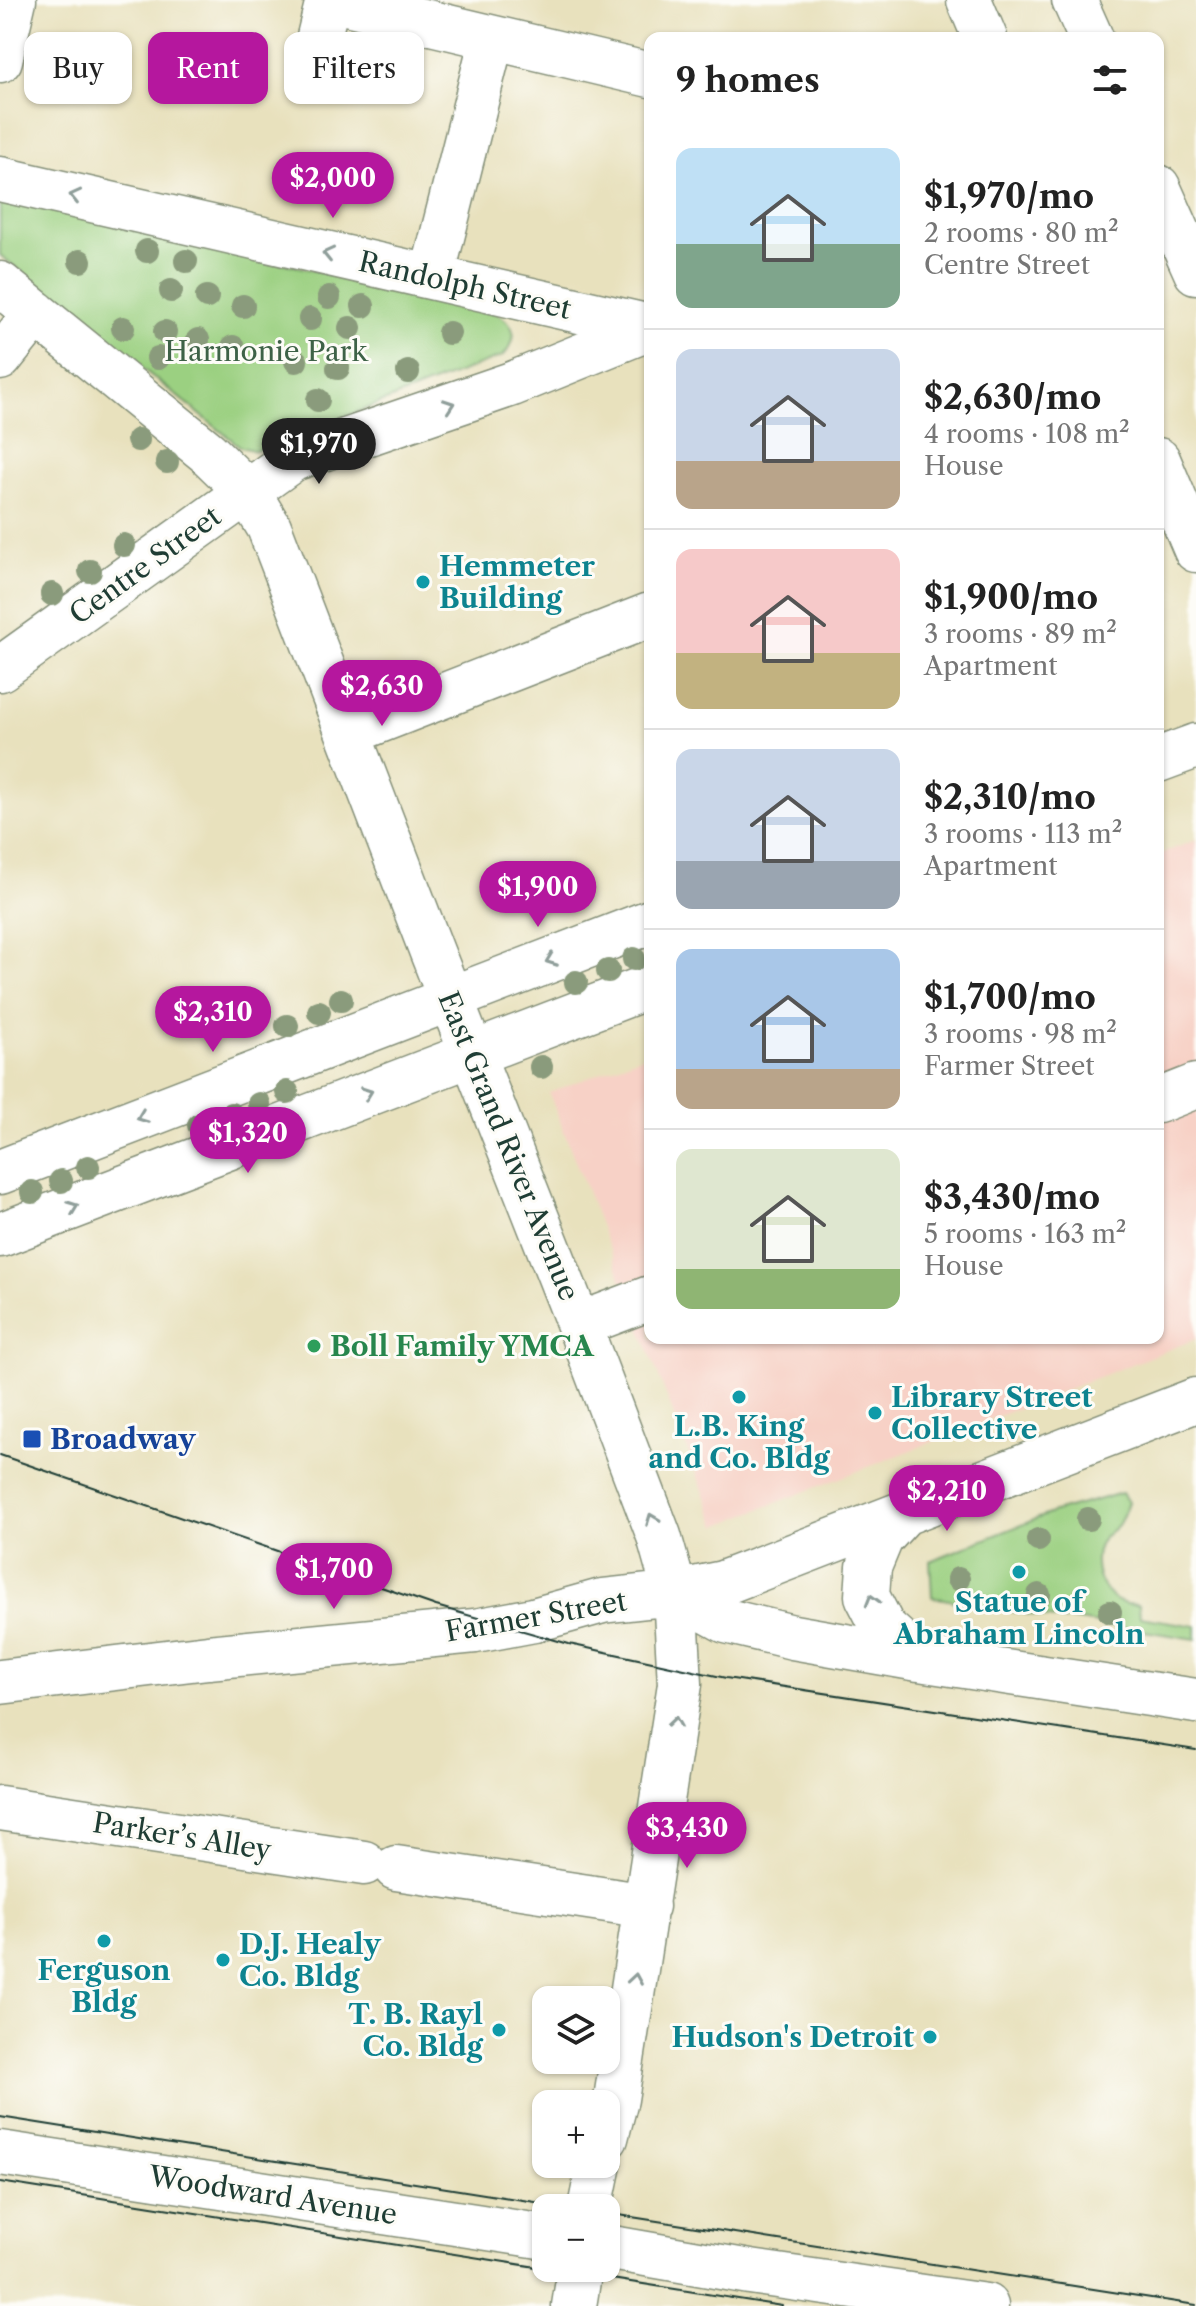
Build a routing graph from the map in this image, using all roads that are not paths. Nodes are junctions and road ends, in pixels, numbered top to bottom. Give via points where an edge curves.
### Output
1 (14, 0) edge
2 (328, 0) edge
3 (334, 0) edge
4 (969, 0) edge
5 (1074, 0) edge
6 (320, 32) edge
7 (982, 32) edge
8 (1088, 32) edge
9 (492, 38) junction
10 (0, 60) edge
11 (644, 74) edge
12 (0, 179) edge
13 (1173, 198) edge
14 (1196, 272) edge
15 (432, 277) junction
16 (0, 284) edge
17 (36, 313) junction
18 (644, 326) edge
19 (644, 329) edge
20 (0, 358) edge
21 (1164, 474) edge
22 (247, 491) junction
23 (1196, 550) edge
24 (644, 617) edge
25 (0, 669) edge
26 (348, 733) junction
27 (1196, 746) edge
28 (1164, 758) edge
29 (644, 924) edge
30 (644, 988) edge
31 (450, 999) junction
32 (473, 1053) junction
33 (1196, 1086) edge
34 (1164, 1099) edge
35 (0, 1172) edge
36 (0, 1235) edge
37 (644, 1300) edge
38 (579, 1325) junction
39 (1196, 1400) edge
40 (903, 1514) junction
41 (675, 1593) junction
42 (919, 1659) junction
43 (0, 1682) edge
44 (1196, 1701) edge
45 (0, 1808) edge
46 (647, 1906) junction
47 (617, 2090) edge
48 (0, 2153) edge
49 (532, 2235) edge
50 (620, 2249) edge
51 (578, 2282) edge
52 (574, 2306) edge
53 (986, 2306) edge

1 - 10 street
2 - 6 street
3 - 9 street
4 - 7 street
5 - 8 street
9 - 11 street
9 - 15 street
15 -> 12 street, Randolph Street
13 - 14 street
15 - 18 street, Randolph Street
16 - 17 street, East Grand River Avenue
17 - 20 street
17 - 22 street, East Grand River Avenue via 207,452
22 -> 19 street, Centre Street via 293,459 512,384
21 - 23 street
22 - 25 street, Centre Street
22 - 26 street, East Grand River Avenue via 269,527
24 - 26 street
26 - 31 street, East Grand River Avenue
27 - 28 street
29 -> 31 street
30 - 32 street
31 - 32 street, East Grand River Avenue
31 -> 35 street
36 -> 32 street
32 - 38 street, East Grand River Avenue
33 - 34 street
37 - 38 street
41 -> 38 street, East Grand River Avenue via 659,1536
39 - 40 street, Farmer Street
40 - 41 street, Farmer Street via 723,1583
42 -> 40 street via 883,1627 867,1596 869,1567 881,1538
41 - 42 street via 726,1621
41 - 43 street, Farmer Street via 602,1601 475,1631
46 -> 41 street, East Grand River Avenue via 680,1684
42 - 44 street
45 - 46 street, Parker’s Alley
47 -> 46 street, East Grand River Avenue
48 - 49 street, Woodward Avenue
50 - 53 street
51 - 52 street

